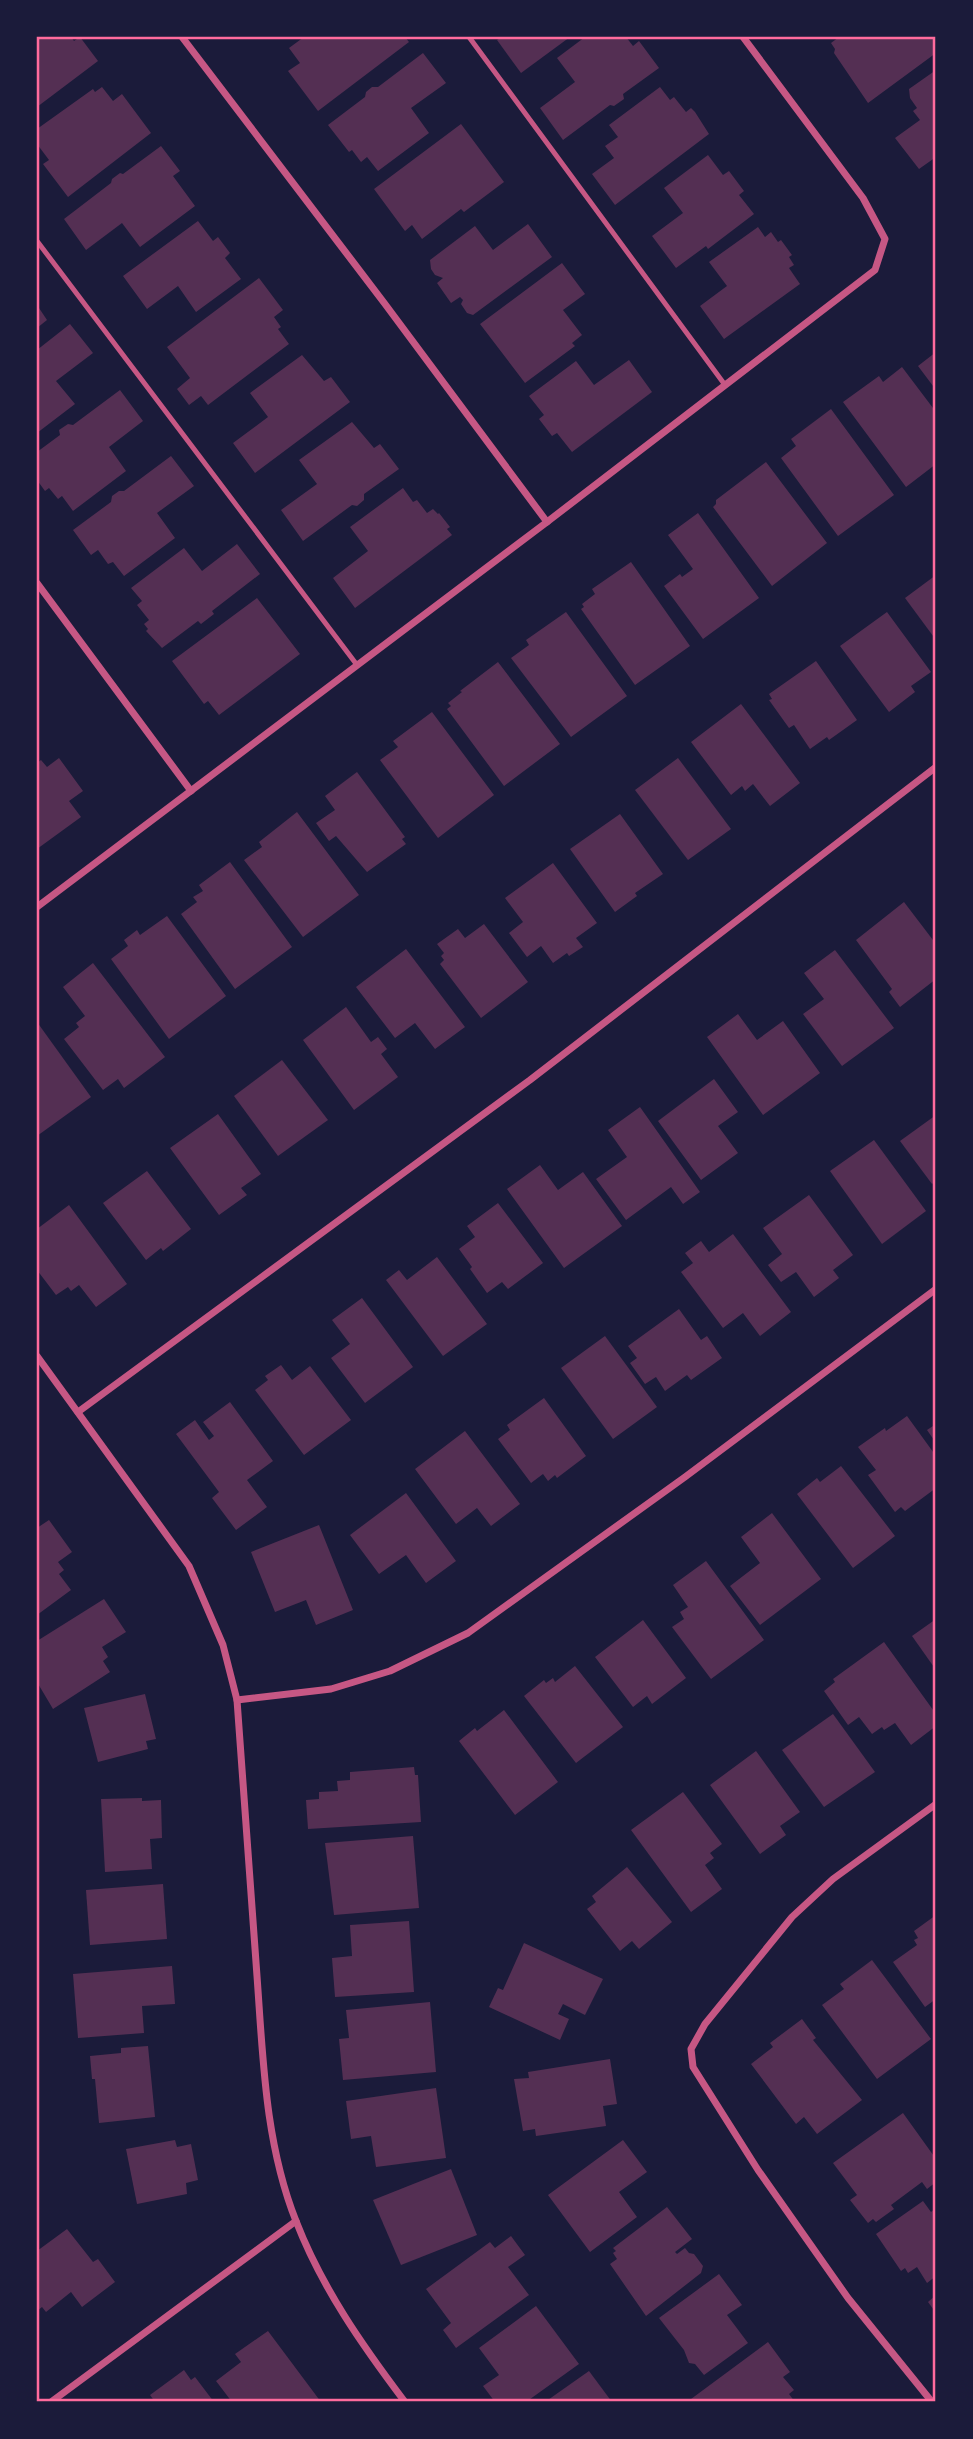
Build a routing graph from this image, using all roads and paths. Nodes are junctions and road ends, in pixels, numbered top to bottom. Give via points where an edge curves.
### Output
1 (182, 37) edge
2 (469, 37) edge
3 (743, 37) edge
4 (37, 241) edge
5 (725, 386) junction
6 (547, 522) junction
7 (37, 583) edge
8 (357, 666) junction
9 (936, 767) edge
10 (191, 791) junction
11 (37, 907) edge
12 (936, 1289) edge
13 (37, 1356) edge
14 (78, 1412) junction
15 (237, 1700) junction
16 (936, 1804) edge
17 (296, 2221) junction
18 (51, 2402) edge
19 (405, 2402) edge
20 (932, 2402) edge

1 - 6 street
2 - 5 lane
3 - 5 street via 863,198 885,239 875,270
4 - 8 lane
5 - 6 street
6 - 8 street
7 - 10 street
8 - 10 street
9 - 14 street via 530,1080
10 - 11 street
12 - 15 street via 468,1633 390,1671 331,1689
13 - 14 street
14 - 15 street via 189,1566 223,1645
15 - 17 street via 267,2103 281,2176
16 - 20 street via 833,1879 792,1917 705,2024 691,2049 693,2067 758,2170 848,2298
17 - 18 street
17 - 19 street via 332,2299

